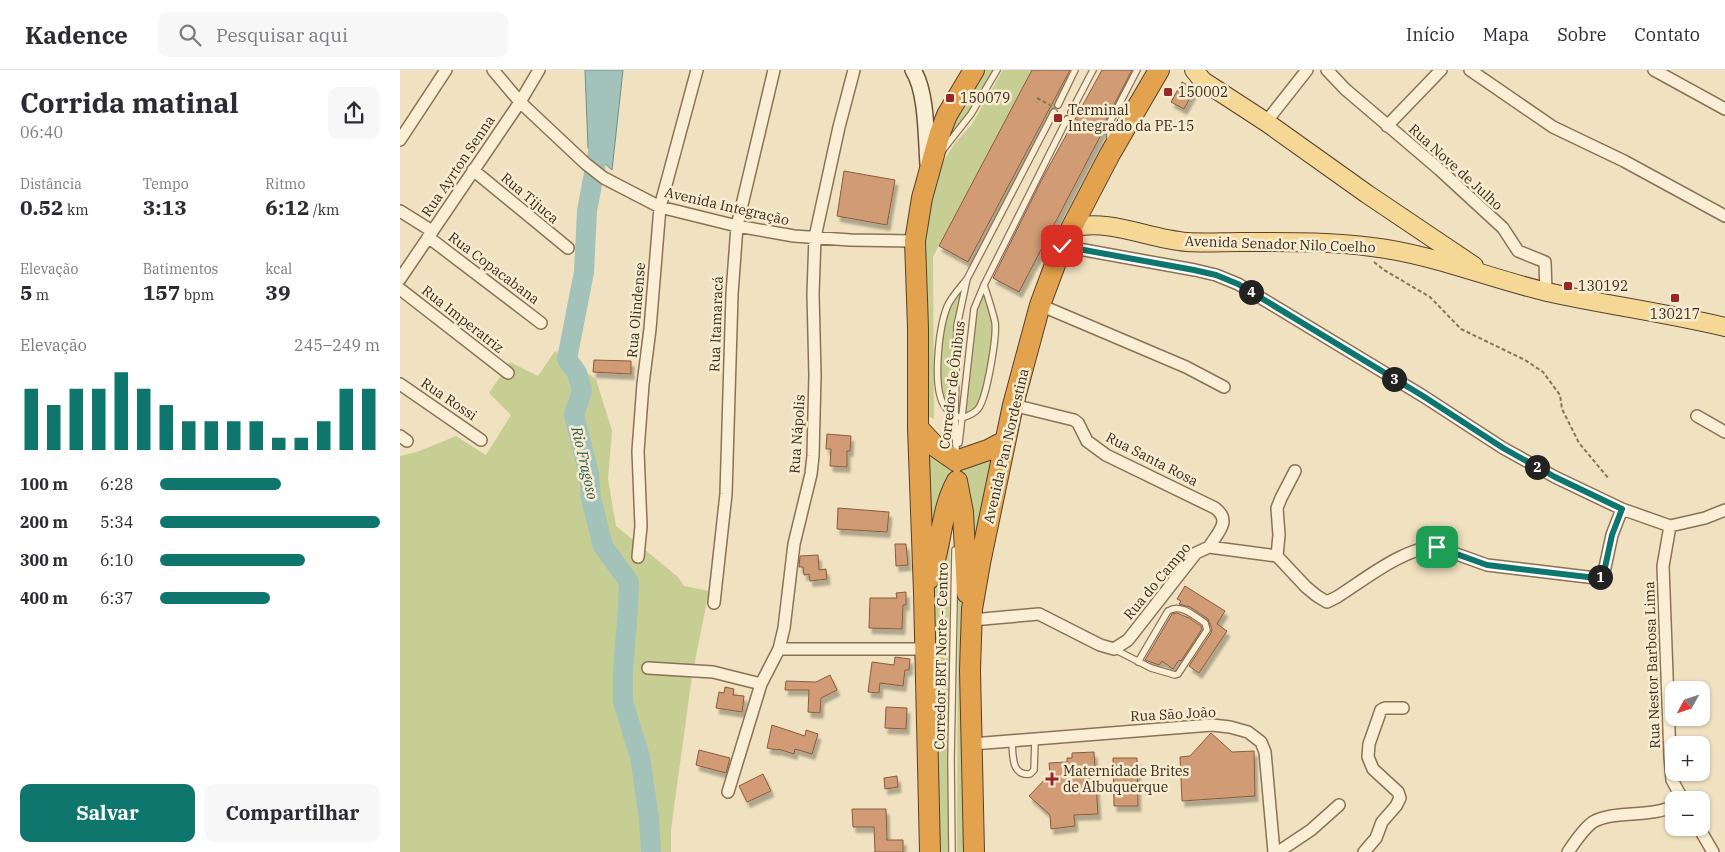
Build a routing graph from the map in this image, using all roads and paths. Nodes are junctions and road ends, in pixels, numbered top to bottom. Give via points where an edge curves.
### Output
1 (446, 70) edge
2 (494, 70) edge
3 (539, 70) edge
4 (697, 70) edge
5 (774, 70) edge
6 (854, 70) edge
7 (913, 70) edge
8 (974, 70) edge
9 (997, 70) edge
10 (1075, 70) edge
11 (1093, 70) edge
12 (1137, 70) edge
13 (1159, 70) edge
14 (1194, 70) edge
15 (1307, 70) edge
16 (1327, 70) edge
17 (1441, 70) edge
18 (1470, 70) edge
19 (1654, 70) edge
20 (520, 102) junction
21 (1058, 105) dead end
22 (1725, 109) edge
23 (1054, 112) dead end
24 (1071, 112) dead end
25 (1067, 119) dead end
26 (1266, 122) junction
27 (1387, 126) junction
28 (400, 140) edge
29 (1110, 154) junction
30 (473, 170) junction
31 (928, 170) junction
32 (660, 207) junction
33 (400, 211) edge
34 (1725, 216) edge
35 (737, 226) junction
36 (430, 234) junction
37 (814, 237) junction
38 (1067, 237) junction
39 (915, 241) junction
40 (1355, 245) junction
41 (568, 248) dead end
42 (1487, 274) junction
43 (400, 279) edge
44 (967, 280) junction
45 (984, 284) junction
46 (400, 289) edge
47 (1546, 292) junction
48 (1040, 305) junction
49 (541, 323) dead end
50 (1725, 327) edge
51 (508, 373) dead end
52 (400, 384) edge
53 (1224, 387) dead end
54 (1013, 405) junction
55 (955, 416) junction
56 (1697, 416) dead end
57 (962, 418) junction
58 (918, 428) junction
59 (1725, 432) edge
60 (482, 440) dead end
61 (1005, 442) junction
62 (956, 460) junction
63 (1295, 471) dead end
64 (1609, 479) dead end
65 (957, 481) junction
66 (1622, 509) junction
67 (1725, 510) edge
68 (956, 511) dead end
69 (1670, 526) junction
70 (956, 540) dead end
71 (1209, 547) junction
72 (1277, 556) junction
73 (638, 557) dead end
74 (924, 593) junction
75 (714, 603) dead end
76 (972, 615) junction
77 (778, 649) junction
78 (926, 649) junction
79 (1114, 649) junction
80 (1138, 662) junction
81 (648, 668) dead end
82 (761, 684) junction
83 (1403, 708) dead end
84 (1035, 740) junction
85 (1012, 741) junction
86 (972, 744) junction
87 (1677, 791) edge
88 (728, 792) dead end
89 (1339, 805) dead end
90 (1665, 809) edge
91 (1704, 836) edge
92 (930, 852) edge
93 (952, 852) edge
94 (974, 852) edge
95 (1274, 852) edge
96 (1278, 852) edge
97 (1364, 852) edge
98 (1568, 852) edge
99 (1713, 852) edge

1 - 28 street
2 - 20 street, Avenida Integração
3 - 20 street, Rua Ayrton Senna
4 - 32 street, Rua Olindense
5 - 35 street, Rua Itamaracá
6 - 37 street, Rua Nápolis
7 - 31 main road via 919,78 924,110
8 - 31 highway via 947,115
9 - 31 lane via 967,120
10 - 21 lane
11 - 24 lane
12 - 29 lane via 1110,122
13 - 29 highway, Avenida Pan Nordestina
14 - 26 main road, Avenida Senador Nilo Coelho via 1203,81
15 - 26 street
16 - 27 street, Rua Nove de Julho
17 - 27 street
18 - 34 street via 1553,126
19 - 22 street
20 - 30 street, Rua Ayrton Senna
20 - 32 street, Avenida Integração via 604,178
23 - 44 lane
25 - 45 lane
26 - 42 main road, Avenida Senador Nilo Coelho
27 - 47 street, Rua Nove de Julho via 1503,228 1518,251 1545,262
29 - 38 highway, Avenida Pan Nordestina
30 - 36 street, Rua Ayrton Senna
30 - 41 street, Rua Tijuca
31 - 39 highway
32 - 35 street, Avenida Integração
32 - 73 street, Rua Olindense via 638,451 641,526
33 - 36 street, Rua Copacabana
35 - 37 street, Avenida Integração
35 - 75 street, Rua Itamaracá via 726,494
36 - 43 street, Rua Ayrton Senna
36 - 49 street, Rua Copacabana
37 - 39 street, Avenida Integração
37 - 77 street, Rua Nápolis via 813,456 794,544 784,628
38 - 40 main road, Avenida Senador Nilo Coelho via 1089,225 1189,242
38 - 48 highway, Avenida Pan Nordestina
38 - 66 street via 1216,275 1238,284 1503,448
39 - 58 highway
40 - 42 main road, Avenida Senador Nilo Coelho via 1410,252
40 - 64 path via 1384,270 1430,297 1461,329 1543,372 1560,395 1562,409 1579,443
42 - 47 main road, Avenida Senador Nilo Coelho
44 - 55 lane, Corredor de Ônibus via 957,326
44 - 55 lane via 947,307 938,347 939,393 945,408
45 - 57 lane, Corredor de Ônibus via 974,309
45 - 57 lane via 995,323 987,382 977,411
46 - 51 street, Rua Imperatriz
47 - 50 main road, Avenida Senador Nilo Coelho
48 - 53 street via 1186,367
48 - 54 highway, Avenida Pan Nordestina
52 - 60 street, Rua Rossi
54 - 61 highway, Avenida Pan Nordestina
54 - 71 street, Rua Santa Rosa via 1074,420 1087,441 1106,455 1221,513 1223,524
55 - 57 lane
55 - 62 lane, Corredor de Ônibus
56 - 59 street
57 - 62 lane, Corredor de Ônibus
58 - 62 highway via 944,454
58 - 74 highway
61 - 62 highway
61 - 76 highway, Avenida Pan Nordestina
62 - 65 lane
63 - 72 street via 1278,508 1280,535
65 - 68 lane
65 - 74 highway via 947,500 936,560
65 - 76 highway via 963,512 966,589
66 - 69 street
66 - 72 street via 1604,572 1596,578 1487,565 1430,547 1412,551 1327,602 1306,587
67 - 69 street
69 - 87 street, Rua Nestor Barbosa Lima via 1663,566 1670,757 1672,780
70 - 93 lane, Corredor BRT Norte - Centro
71 - 72 street, Rua do Campo
71 - 79 street, Rua do Campo via 1196,553 1128,640
74 - 78 highway
76 - 79 street via 1036,613
76 - 86 highway, Avenida Pan Nordestina
77 - 78 street
77 - 82 street, Rua Nápolis
78 - 92 highway
79 - 80 lane
80 - 80 lane via 1178,674 1207,630 1205,623 1183,609 1172,608
81 - 82 street via 713,672
82 - 88 street, Rua Nápolis
83 - 97 street via 1381,710 1367,748 1373,769 1398,792 1400,798
84 - 85 street, Rua São João
84 - 85 lane via 1034,770 1024,775 1014,765
84 - 95 street, Rua São João via 1188,726 1230,727 1248,732 1261,742 1264,752
85 - 86 street, Rua São João
86 - 94 highway, Avenida Pan Nordestina
89 - 96 street via 1311,830
90 - 98 street via 1605,817 1593,822
91 - 99 street

